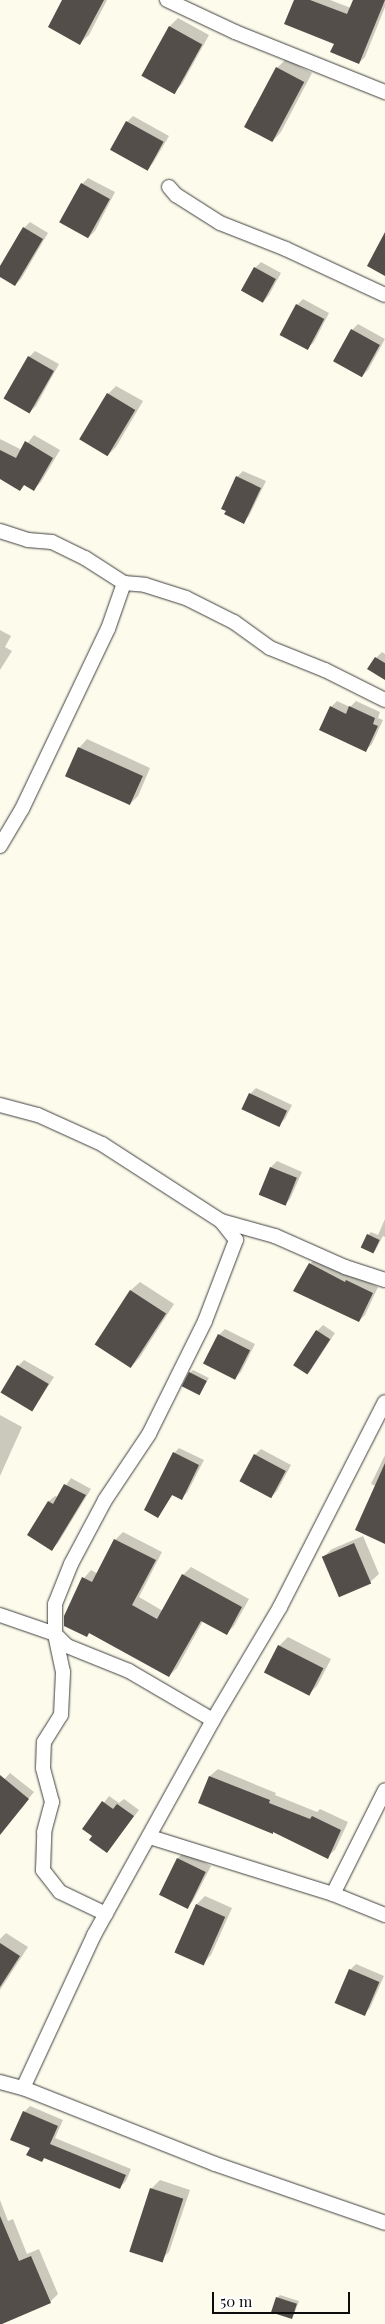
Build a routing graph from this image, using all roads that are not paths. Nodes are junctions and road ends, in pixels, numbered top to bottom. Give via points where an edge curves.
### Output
1 (167, 0) edge
2 (385, 92) edge
3 (169, 187) dead end
4 (385, 295) edge
5 (0, 531) edge
6 (124, 583) junction
7 (385, 700) edge
8 (0, 846) edge
9 (0, 1105) edge
10 (221, 1221) junction
11 (385, 1280) edge
12 (385, 1402) edge
13 (0, 1615) edge
14 (55, 1634) junction
15 (213, 1720) junction
16 (385, 1790) edge
17 (150, 1837) junction
18 (333, 1894) junction
19 (106, 1914) junction
20 (385, 1915) edge
21 (0, 2082) edge
22 (23, 2088) junction
23 (385, 2223) edge

1 - 2 street via 235,32
3 - 4 street via 220,223 286,249
5 - 6 street via 28,540 52,542
6 - 7 street via 145,585 186,598 234,622 270,648 326,670
6 - 8 street via 108,628 22,809
9 - 10 street via 38,1115 102,1144
10 - 11 street via 275,1236 345,1267
10 - 14 street via 236,1240 206,1321 149,1434 105,1500 71,1564 55,1604
12 - 15 street via 280,1608
13 - 14 street
14 - 15 street via 67,1646 128,1670
14 - 19 street via 62,1672 61,1715 44,1742 42,1768 52,1802 44,1832 43,1870 60,1892
15 - 17 street
16 - 18 street
17 - 18 street
17 - 19 street
18 - 20 street
19 - 22 street
21 - 22 street
22 - 23 street via 215,2164

